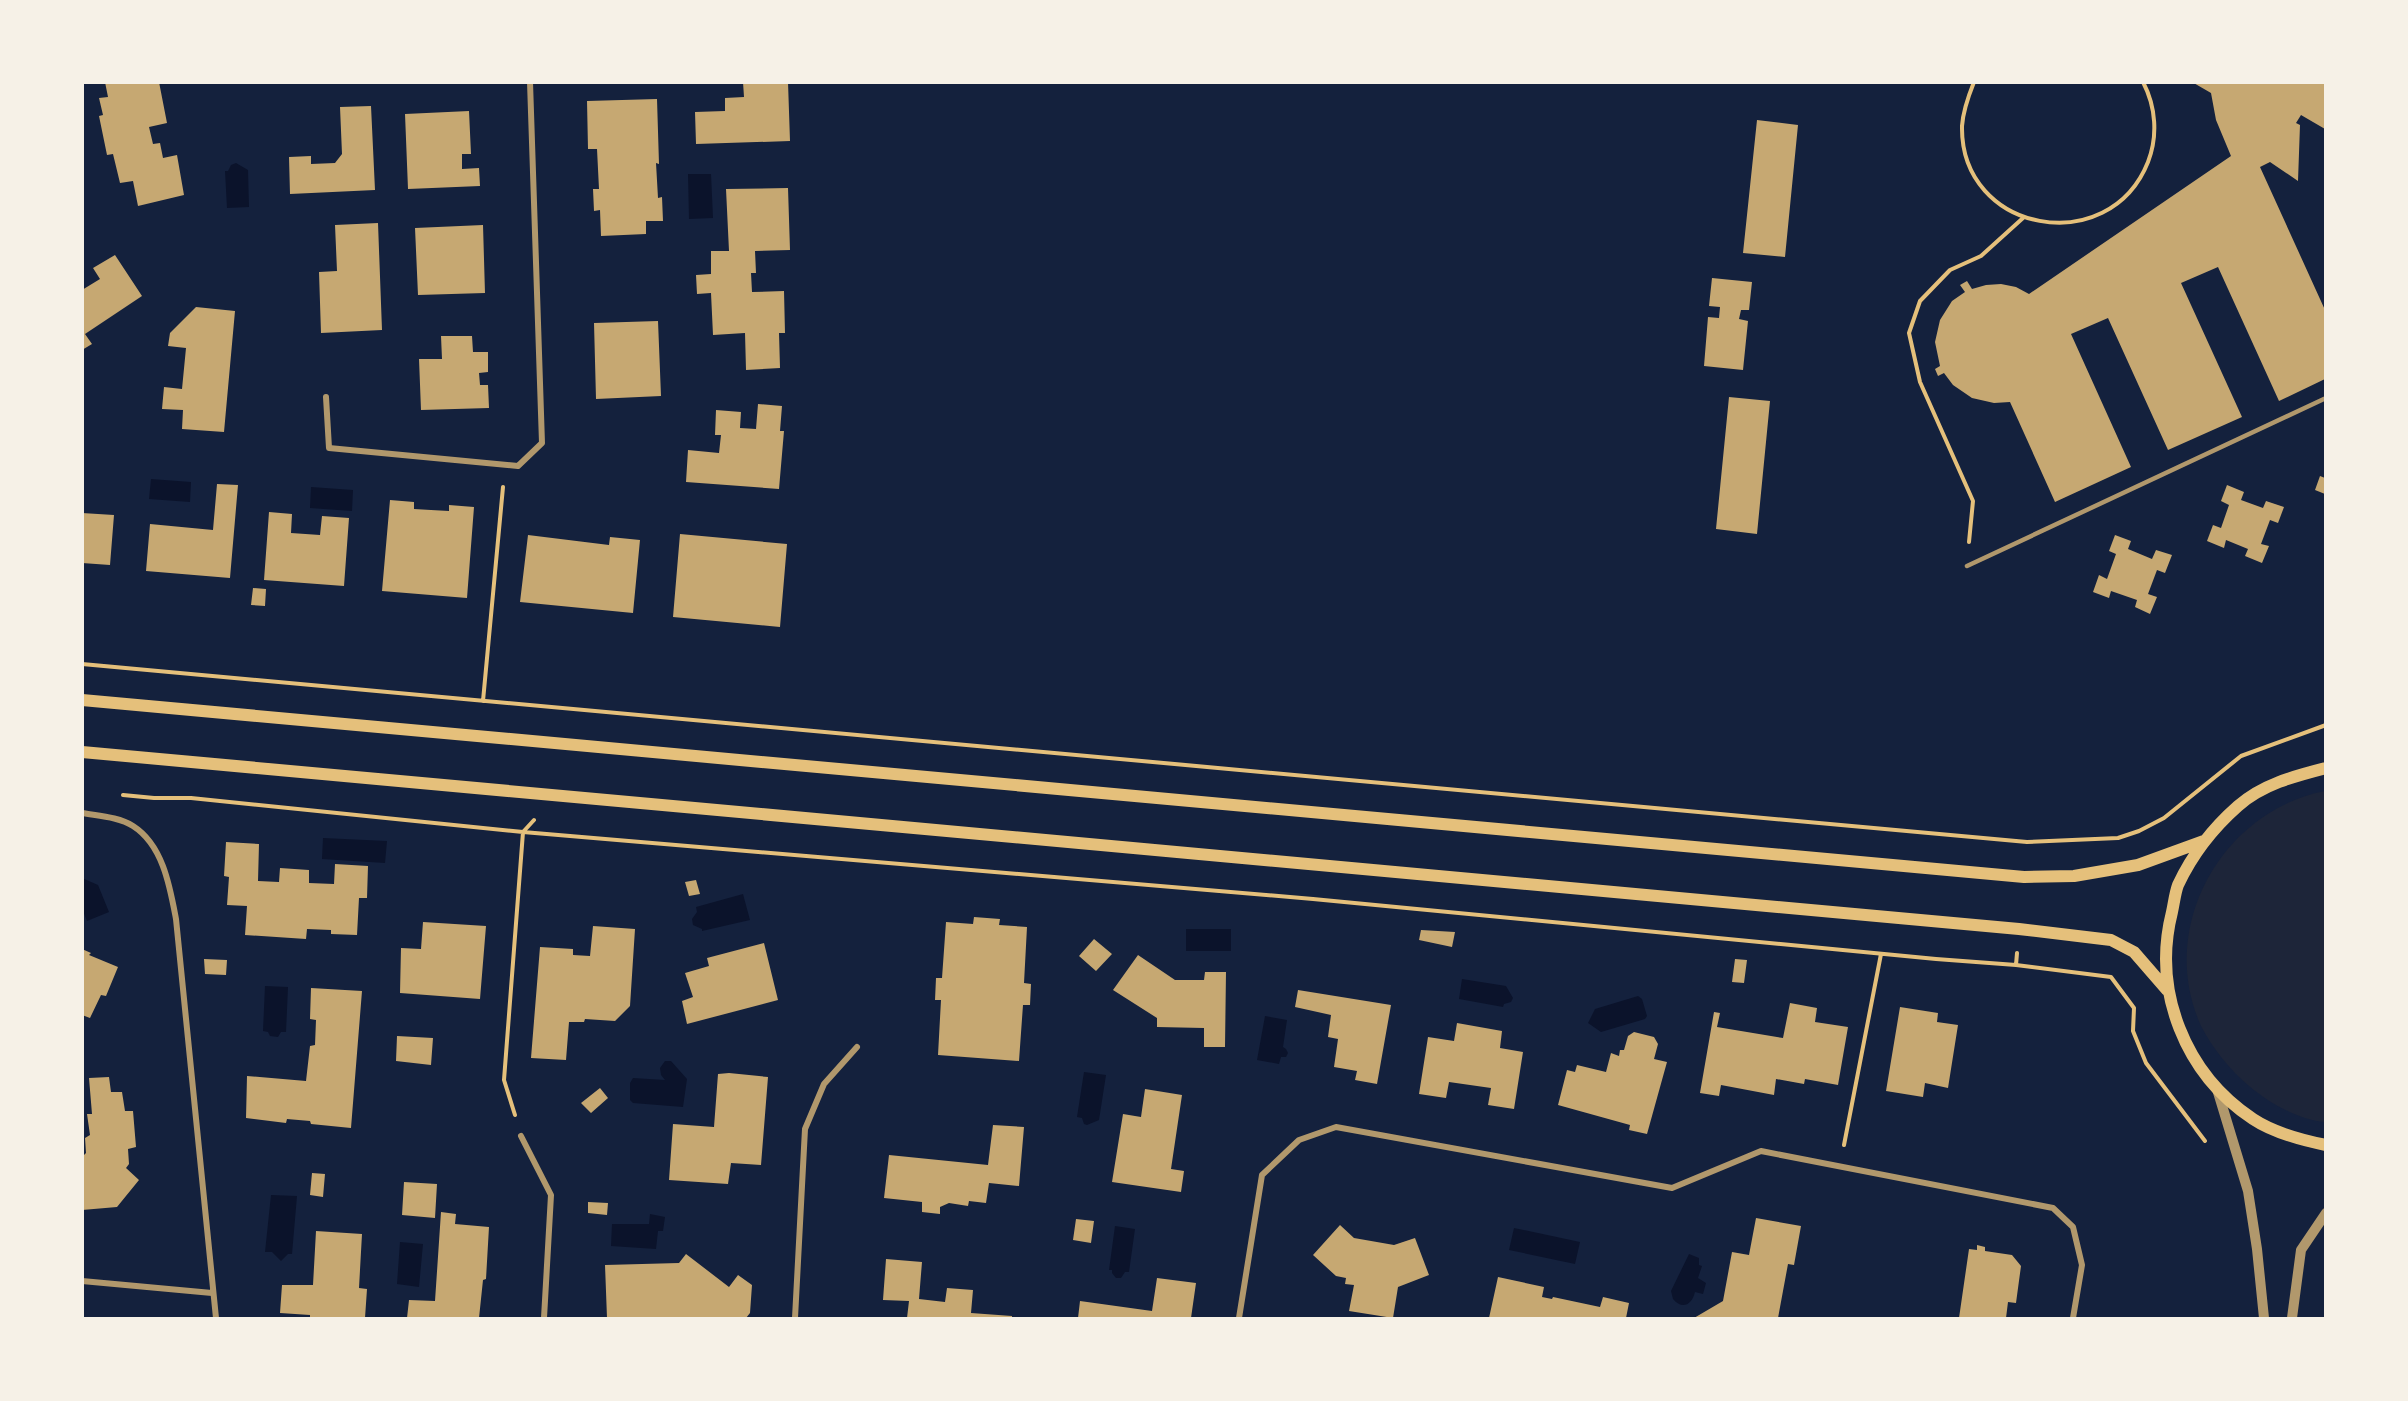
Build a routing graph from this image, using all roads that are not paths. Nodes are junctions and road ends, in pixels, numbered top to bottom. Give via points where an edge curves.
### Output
1 (530, 82) edge
2 (326, 397) dead end
3 (2325, 398) edge
4 (1967, 566) road end
5 (82, 700) edge
6 (82, 752) edge
7 (2325, 768) edge
8 (82, 813) edge
9 (2204, 840) junction
10 (2167, 990) junction
11 (857, 1047) dead end
12 (2217, 1089) junction
13 (521, 1136) road end
14 (2325, 1145) edge
15 (2325, 1213) edge
16 (82, 1281) edge
17 (212, 1293) junction
18 (216, 1318) edge
19 (544, 1318) edge
20 (795, 1318) edge
21 (1239, 1318) edge
22 (2073, 1318) edge
23 (2264, 1318) edge
24 (2292, 1318) edge

1 - 2 street via 542,443 519,466 329,448
3 - 4 lane
5 - 9 main road via 2024,877 2074,876 2138,865
6 - 10 main road via 2019,929 2111,940 2134,952
7 - 9 main road via 2282,780 2260,791 2239,805
8 - 17 street via 133,826 161,861 170,886
9 - 10 main road via 2178,886 2170,916 2165,937
10 - 12 main road via 2184,1043
11 - 20 street via 824,1084 804,1129
12 - 14 main road via 2254,1119 2297,1139
12 - 23 street via 2248,1191
13 - 19 street via 551,1195
15 - 24 street via 2301,1250
16 - 17 street
17 - 18 street
21 - 22 street via 1262,1175 1299,1140 1336,1127 1672,1188 1761,1151 2053,1208 2073,1227 2082,1265

